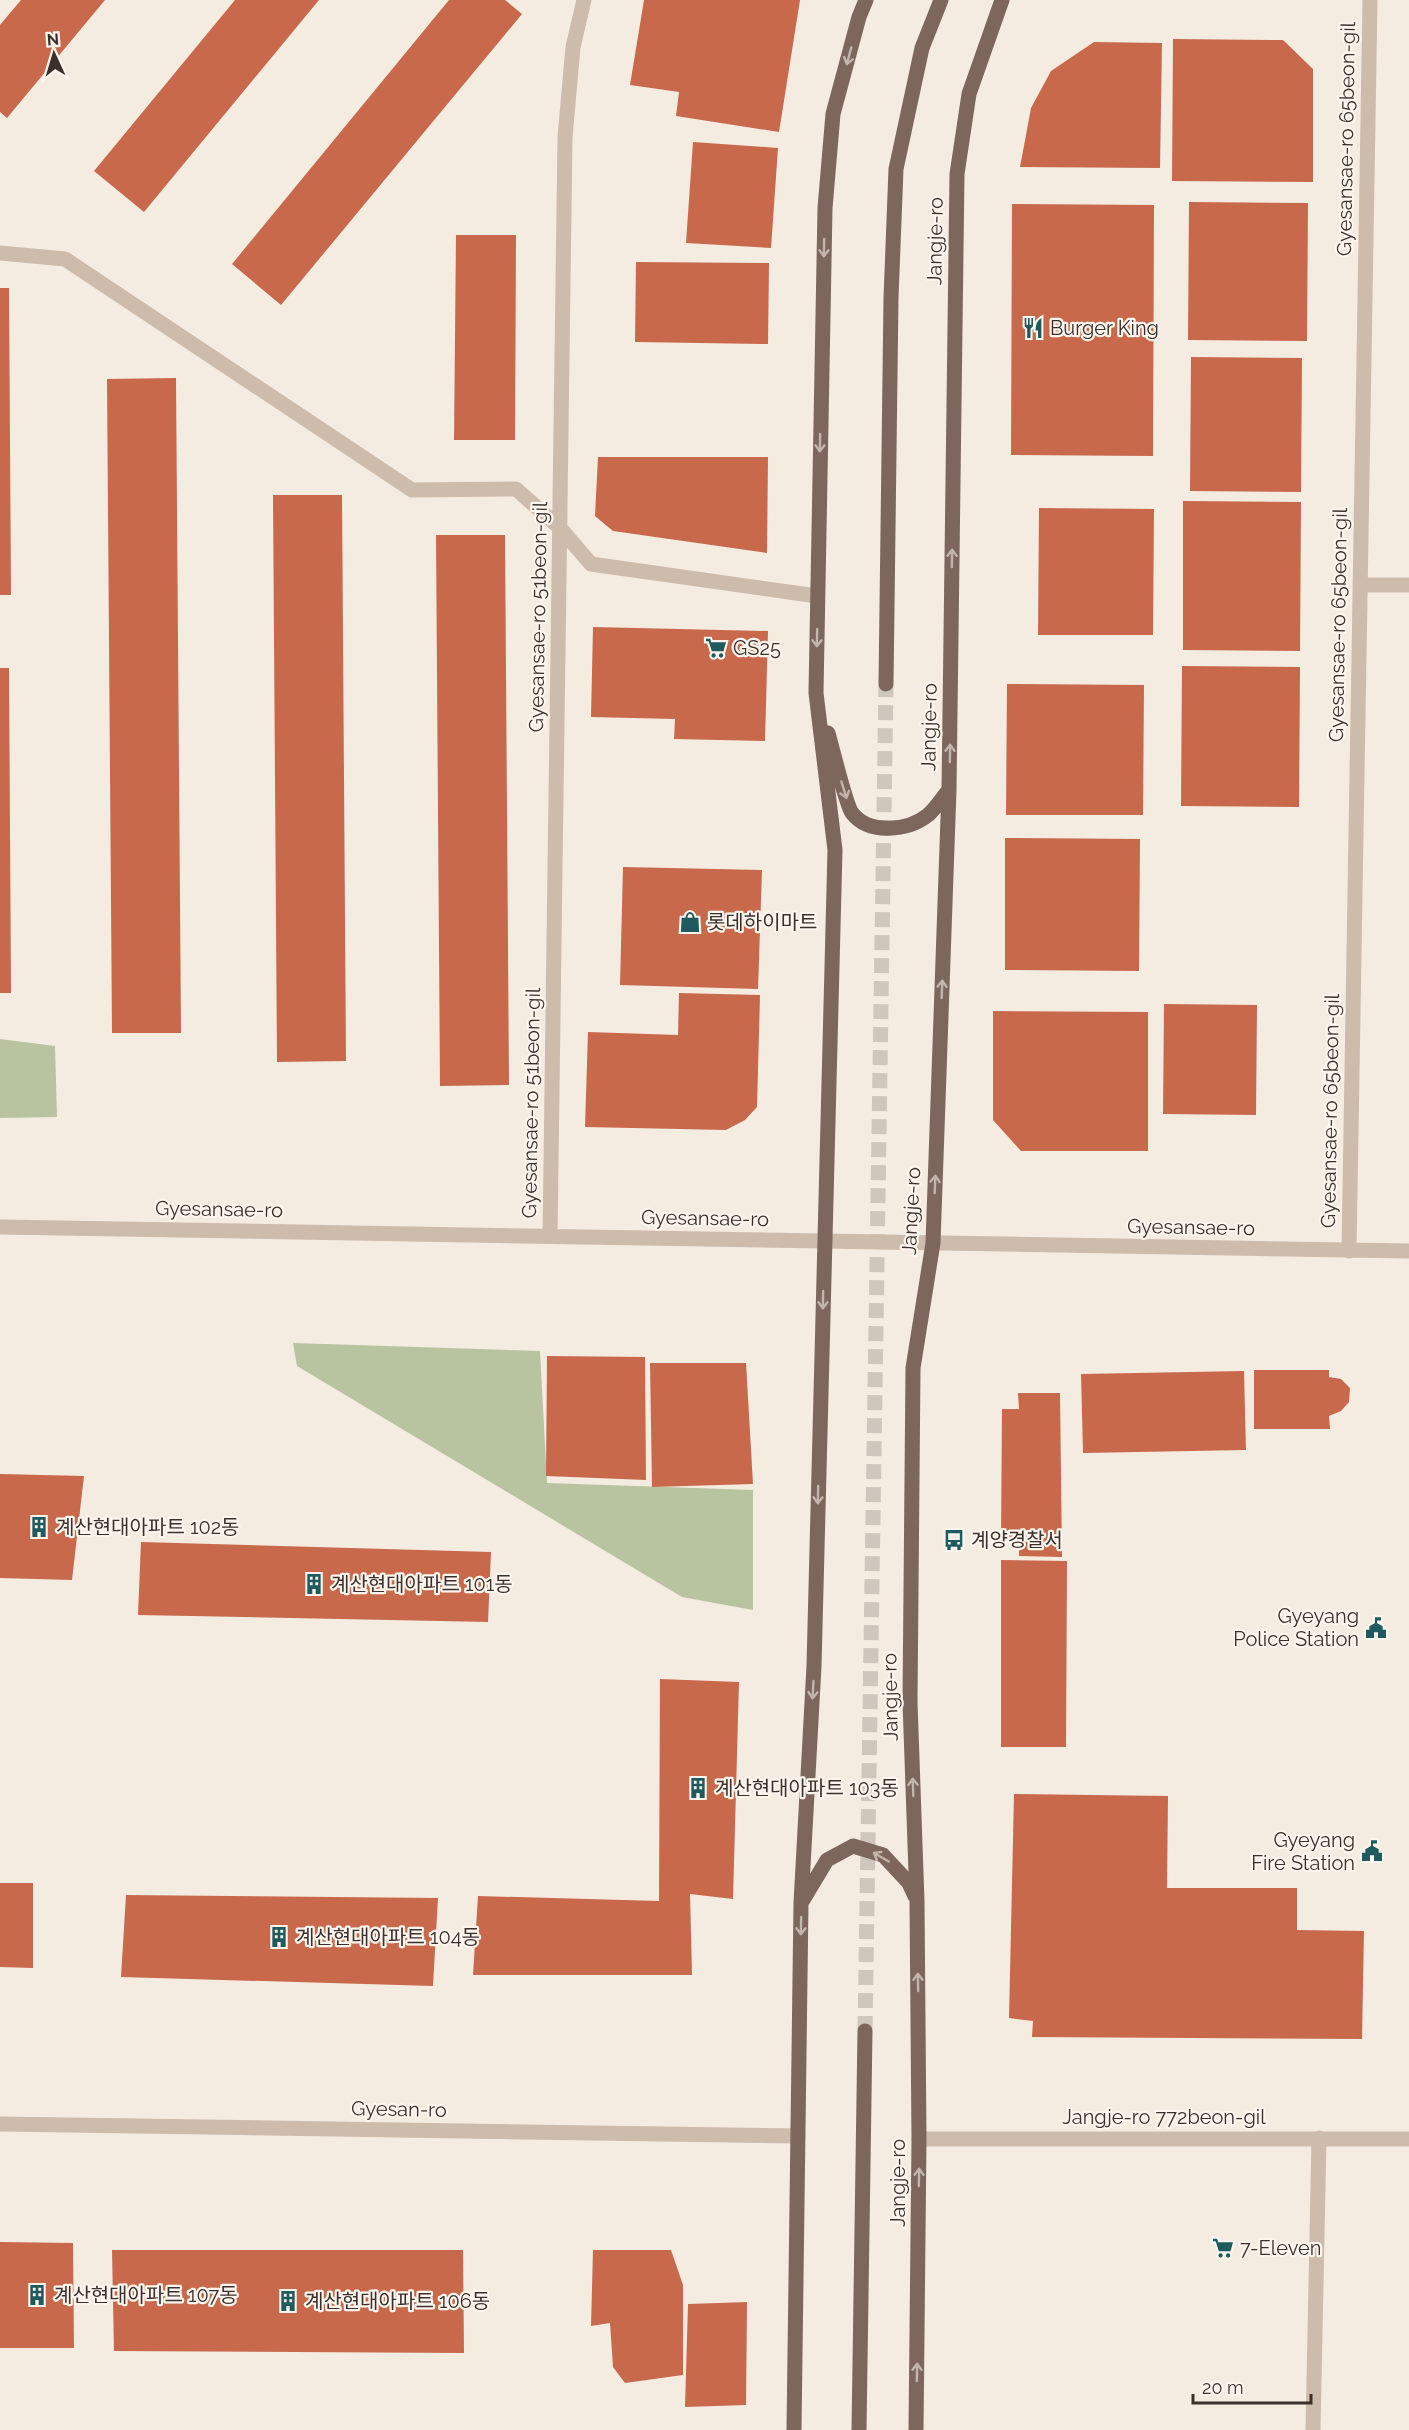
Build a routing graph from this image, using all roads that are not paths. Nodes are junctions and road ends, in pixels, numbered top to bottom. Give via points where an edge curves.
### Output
1 (584, 0) edge
2 (866, 0) edge
3 (941, 0) edge
4 (1010, 0) edge
5 (1370, 0) edge
6 (999, 6) edge
7 (0, 253) edge
8 (560, 528) junction
9 (1360, 585) junction
10 (1409, 585) edge
11 (817, 596) junction
12 (886, 684) tunnel mouth
13 (816, 693) junction
14 (949, 790) junction
15 (0, 1227) edge
16 (550, 1236) junction
17 (825, 1241) junction
18 (933, 1243) junction
19 (1349, 1251) junction
20 (1409, 1251) edge
21 (917, 1901) junction
22 (801, 1903) junction
23 (865, 2031) tunnel mouth
24 (0, 2124) edge
25 (798, 2136) junction
26 (1319, 2138) junction
27 (919, 2139) junction
28 (1409, 2139) edge
29 (794, 2430) edge
30 (859, 2430) edge
31 (916, 2430) edge
32 (1313, 2430) edge

1 - 8 street, Gyesansae-ro 51beon-gil via 573,47 565,137
2 -> 11 main road via 833,114 825,208
3 - 12 main road, Jangje-ro via 922,48 896,169
4 - 6 street
5 - 9 street, Gyesansae-ro 65beon-gil
14 -> 6 main road, Jangje-ro via 957,174 969,94
7 - 8 street via 65,259 412,490 516,489
8 - 11 street via 591,564
8 - 16 street, Gyesansae-ro 51beon-gil
9 - 10 street
9 - 19 street, Gyesansae-ro 65beon-gil
11 -> 13 main road
13 -> 14 main road via 851,813 871,827 899,829 927,815
13 - 17 main road via 834,850
18 -> 14 main road, Jangje-ro
15 - 16 street, Gyesansae-ro
16 - 17 street, Gyesansae-ro
17 - 18 street, Gyesansae-ro
17 -> 22 main road via 814,1666
18 - 19 street, Gyesansae-ro
21 -> 18 main road, Jangje-ro via 910,1702 913,1368
19 - 20 street, Gyesansae-ro
21 -> 22 main road via 909,1883 883,1856 853,1846 827,1860
27 -> 21 main road, Jangje-ro
22 -> 25 main road
23 - 30 main road, Jangje-ro
24 - 25 street, Gyesan-ro
25 - 29 main road
26 - 27 street, Jangje-ro 772beon-gil
26 - 28 street, Jangje-ro 772beon-gil
26 - 32 street
31 -> 27 main road, Jangje-ro

